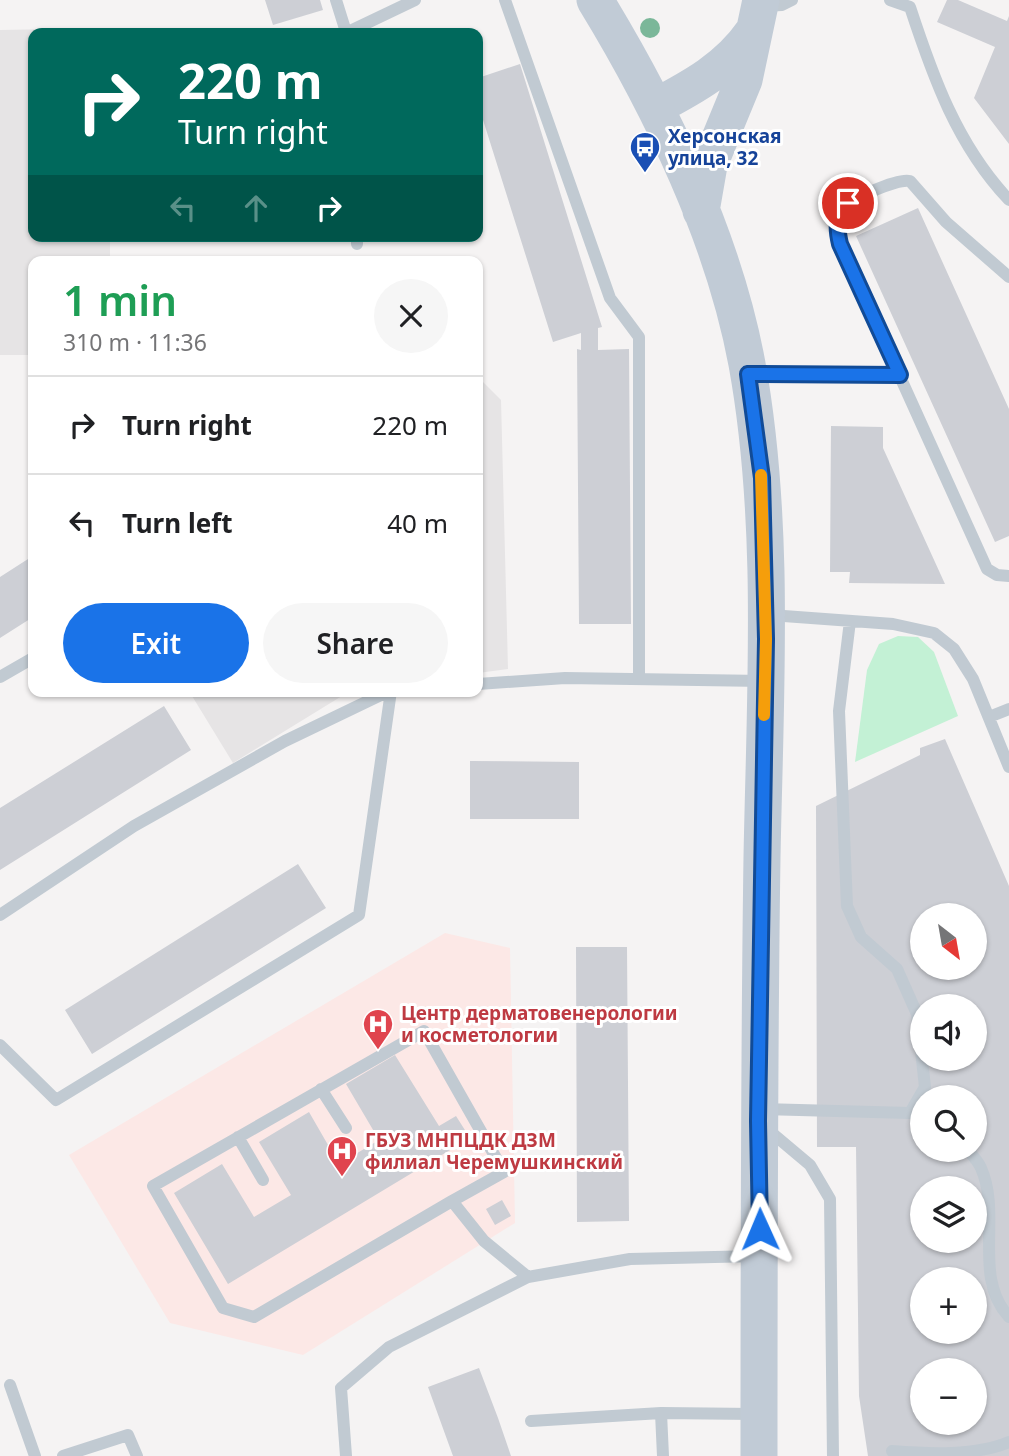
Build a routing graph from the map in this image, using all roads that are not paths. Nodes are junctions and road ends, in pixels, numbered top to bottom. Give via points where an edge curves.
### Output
1 (337, 0) edge
2 (415, 0) edge
3 (505, 0) edge
4 (595, 0) edge
5 (890, 0) edge
6 (767, 9) edge
7 (345, 28) edge
8 (355, 28) edge
9 (655, 107) junction
10 (1009, 200) edge
11 (701, 211) junction
12 (1009, 277) edge
13 (748, 374) junction
14 (900, 375) junction
15 (1009, 576) edge
16 (765, 614) junction
17 (850, 621) junction
18 (28, 661) edge
19 (0, 677) edge
20 (639, 678) junction
21 (765, 681) junction
22 (483, 684) edge
23 (377, 697) edge
24 (389, 697) edge
25 (1009, 709) edge
26 (989, 717) junction
27 (1009, 767) edge
28 (0, 915) edge
29 (0, 1045) edge
30 (925, 1085) edge
31 (321, 1089) junction
32 (910, 1113) edge
33 (758, 1115) junction
34 (346, 1128) dead end
35 (238, 1137) junction
36 (977, 1162) edge
37 (263, 1180) dead end
38 (452, 1202) junction
39 (761, 1256) junction
40 (528, 1277) junction
41 (1009, 1317) edge
42 (10, 1385) dead end
43 (661, 1413) junction
44 (759, 1414) junction
45 (531, 1421) dead end
46 (1009, 1442) edge
47 (892, 1451) dead end
48 (35, 1456) edge
49 (64, 1456) edge
50 (137, 1456) edge
51 (346, 1456) edge
52 (663, 1456) edge
53 (759, 1456) edge
54 (832, 1456) edge

1 - 7 lane
2 - 8 lane
3 - 20 lane via 610,298 639,337
4 - 9 street
5 - 10 lane via 910,7 937,86 967,145
6 - 9 street via 737,55 699,84
6 - 11 street via 709,165
9 - 11 street
11 - 13 street
12 - 14 lane via 946,222 909,181 897,181 848,203 839,213 836,228 840,244
13 - 14 lane
13 - 16 street via 762,478
14 - 15 lane via 987,569
16 - 17 lane
16 - 21 street
17 - 26 lane via 934,633 960,659
17 - 30 lane via 839,711 847,906 861,937 897,969 917,1014
18 - 19 lane
20 - 21 lane
20 - 22 lane
21 - 33 street
23 - 28 lane via 285,741 134,826
24 - 29 lane via 359,915 56,1100
25 - 26 lane
26 - 27 lane
31 - 34 lane
31 - 35 lane
31 - 38 lane via 424,1031 504,1172
32 - 33 lane
33 - 39 street
33 - 54 lane via 810,1165 830,1199
35 - 37 lane
35 - 38 lane via 153,1185 223,1308 254,1317
36 - 41 lane via 988,1200 988,1254 995,1302
38 - 40 lane via 484,1241
39 - 40 lane via 630,1259
39 - 44 street
40 - 51 lane via 389,1347 341,1388
42 - 48 lane
43 - 44 lane
43 - 45 lane
43 - 52 lane
44 - 53 street
46 - 47 lane via 996,1449 939,1455
49 - 50 lane via 128,1435

